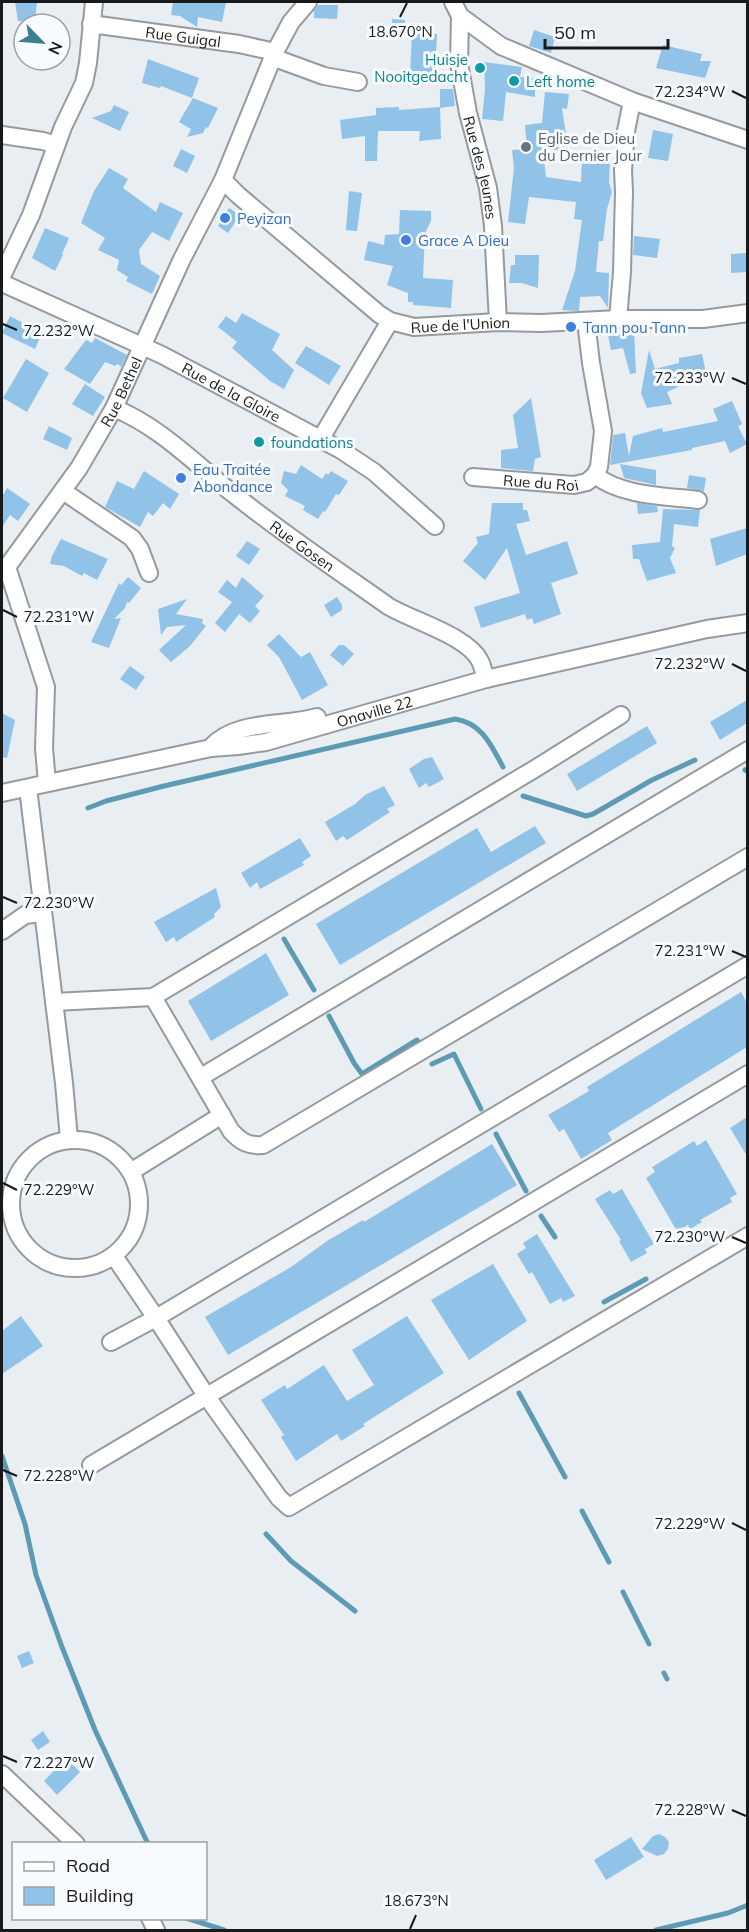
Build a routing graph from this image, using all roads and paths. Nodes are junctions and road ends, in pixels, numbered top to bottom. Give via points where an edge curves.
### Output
1 (94, 2) edge
2 (308, 2) edge
3 (456, 9) edge
4 (91, 24) junction
5 (274, 55) junction
6 (358, 81) dead end
7 (632, 101) junction
8 (2, 135) edge
9 (747, 140) edge
10 (56, 145) junction
11 (223, 180) junction
12 (2, 276) edge
13 (2, 284) edge
14 (747, 312) edge
15 (618, 319) junction
16 (390, 321) junction
17 (586, 321) junction
18 (498, 322) junction
19 (141, 346) junction
20 (114, 408) junction
21 (320, 440) junction
22 (595, 475) junction
23 (472, 477) dead end
24 (63, 491) junction
25 (698, 500) dead end
26 (435, 526) dead end
27 (4, 567) edge
28 (149, 573) dead end
29 (747, 623) edge
30 (486, 679) junction
31 (621, 715) dead end
32 (747, 750) edge
33 (47, 783) junction
34 (28, 788) junction
35 (2, 793) edge
36 (747, 857) edge
37 (42, 913) junction
38 (2, 932) edge
39 (747, 965) edge
40 (153, 997) junction
41 (54, 1002) junction
42 (747, 1074) edge
43 (201, 1077) junction
44 (222, 1115) junction
45 (69, 1139) junction
46 (132, 1171) junction
47 (747, 1236) edge
48 (114, 1256) junction
49 (156, 1318) junction
50 (111, 1342) dead end
51 (207, 1397) junction
52 (91, 1465) dead end
53 (2, 1774) edge
54 (74, 1842) edge

1 - 4 street
2 - 5 street, Rue Bethel via 291,22
3 - 7 street via 501,46
3 - 18 street, Rue des Jeunes via 459,63 488,188
4 - 5 street, Rue Guigal via 239,44
4 - 10 street via 84,83
5 - 6 street, Rue Guigal via 324,76
5 - 11 street, Rue Bethel
7 - 9 street
7 - 15 street via 624,150
8 - 10 street
10 - 12 street via 31,215
11 - 16 street, Rue de l'Union
11 - 19 street, Rue Bethel
13 - 19 street, Rue de la Gloire
14 - 15 street, Rue de l'Union via 703,319
15 - 17 street, Rue de l'Union
16 - 18 street, Rue de l'Union via 414,327
16 - 21 street
17 - 18 street, Rue de l'Union
17 - 22 street, Rue du Roi via 603,431
19 - 20 street, Rue Bethel
19 - 21 street, Rue de la Gloire
20 - 24 street, Rue Bethel
20 - 30 street, Rue Gosen via 150,426 237,497 388,606 456,637 480,659
21 - 26 street, Rue de la Gloire via 374,472
22 - 23 street, Rue du Roi via 574,485
22 - 25 street via 619,489
24 - 27 street, Rue Bethel
24 - 28 street via 132,538
27 - 33 street, Rue Bethel via 46,687
29 - 30 street, Onaville 22
30 - 33 street, Onaville 22 via 266,742 211,748
31 - 40 street
32 - 43 street
33 - 34 street, Onaville 22
34 - 35 street, Onaville 22
34 - 37 street
36 - 44 street via 263,1144 251,1146 241,1141
37 - 38 street via 25,915
37 - 41 street
39 - 49 street
40 - 41 street
40 - 43 street
41 - 45 street
42 - 51 street
43 - 44 street
44 - 46 street
45 - 46 street via 93,1141 115,1152
45 - 48 street via 46,1146 27,1160 15,1180 10,1204 15,1227 27,1248 46,1262 68,1269 92,1267
46 - 48 street via 138,1189 138,1217 127,1243
47 - 51 street via 290,1507 279,1498
48 - 49 street
49 - 50 street
49 - 51 street
51 - 52 street
53 - 54 street

